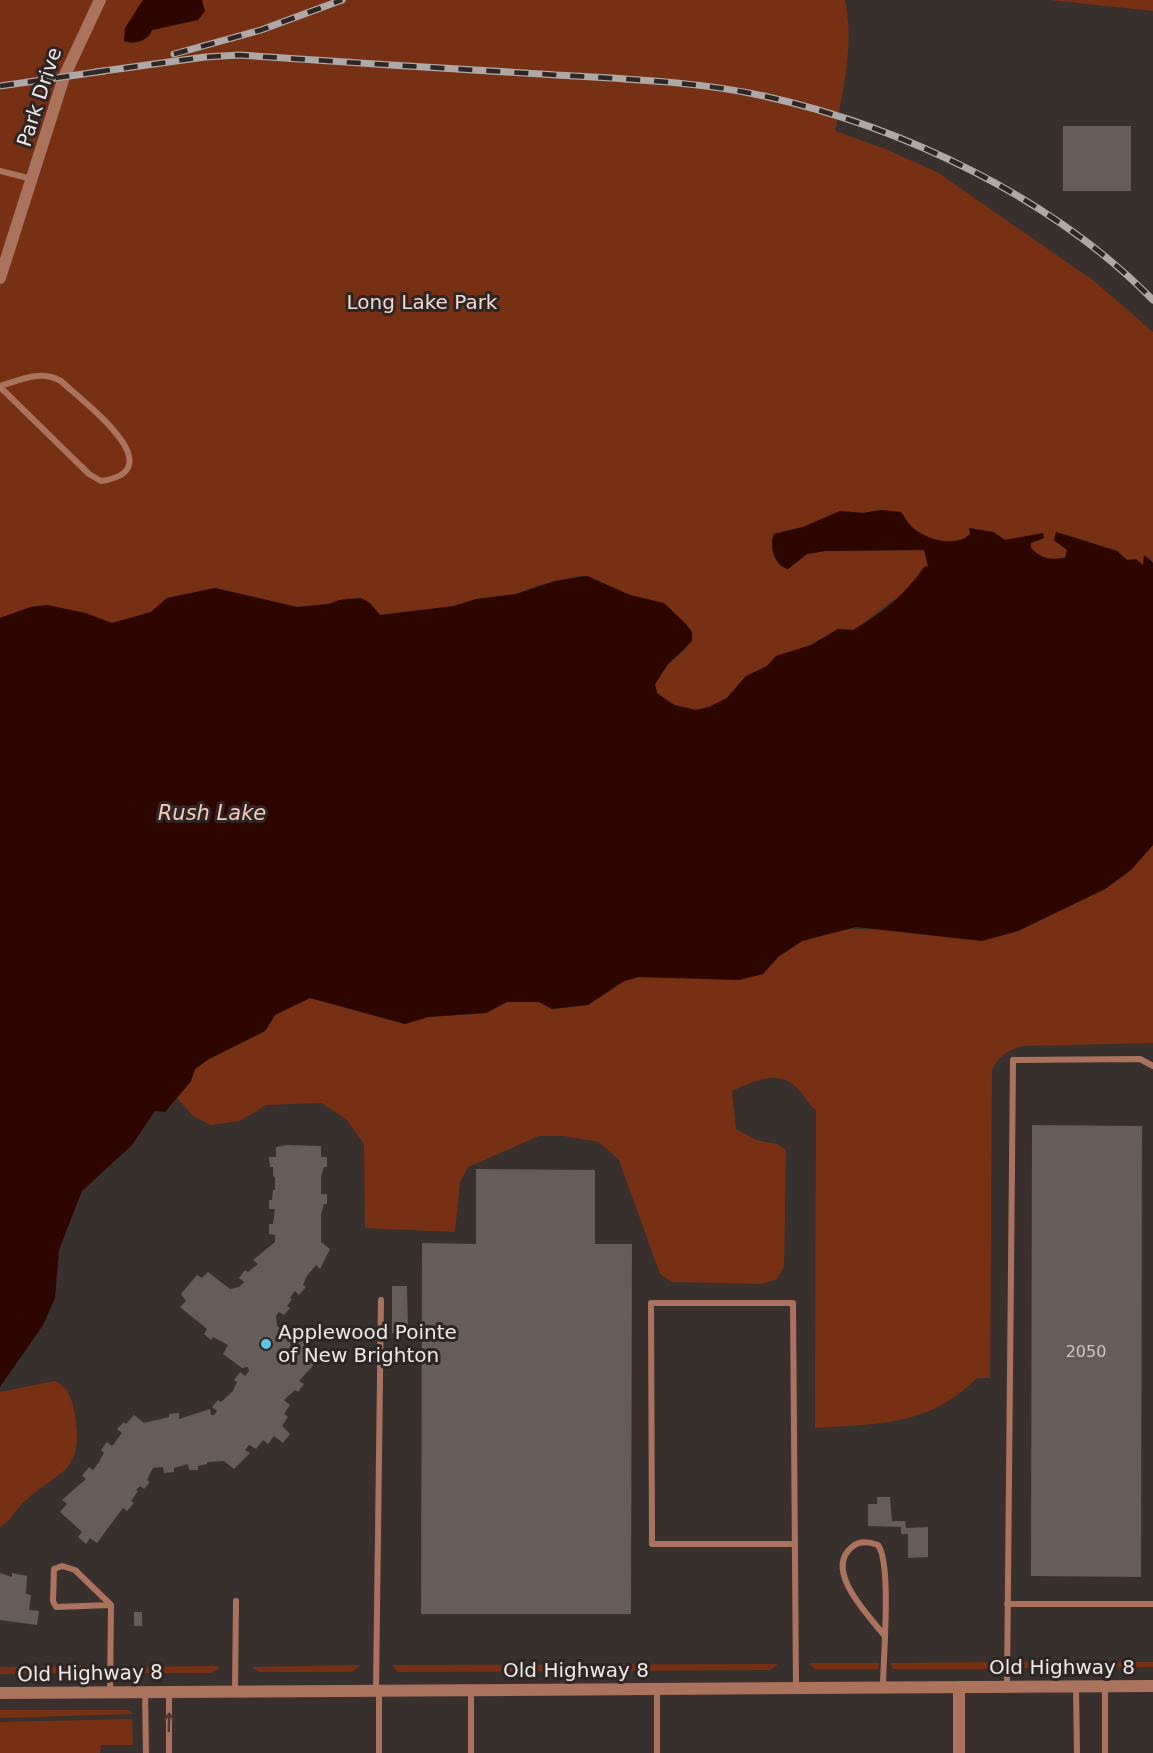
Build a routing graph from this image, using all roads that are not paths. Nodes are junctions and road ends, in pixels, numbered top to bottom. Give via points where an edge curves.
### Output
1 (100, 0) edge
2 (0, 171) edge
3 (32, 179) junction
4 (0, 278) edge
5 (0, 386) edge
6 (1153, 1066) edge
7 (381, 1300) dead end
8 (794, 1544) junction
9 (236, 1601) dead end
10 (1007, 1604) junction
11 (1153, 1604) edge
12 (111, 1605) junction
13 (884, 1635) junction
14 (1153, 1686) edge
15 (796, 1687) junction
16 (883, 1687) junction
17 (959, 1687) junction
18 (1007, 1687) junction
19 (1076, 1687) junction
20 (1105, 1687) junction
21 (657, 1689) junction
22 (378, 1690) junction
23 (471, 1690) junction
24 (170, 1691) junction
25 (236, 1691) junction
26 (110, 1692) junction
27 (145, 1692) junction
28 (0, 1693) edge
29 (146, 1753) edge
30 (169, 1753) edge
31 (379, 1753) edge
32 (471, 1753) edge
33 (657, 1753) edge
34 (959, 1753) edge
35 (1077, 1753) edge
36 (1105, 1753) edge

1 - 3 street, Park Drive via 64,77
2 - 3 lane
3 - 4 street, Park Drive
5 - 5 lane via 89,474 101,481 117,479 126,472 130,458 121,437 61,381 38,374
6 - 10 lane via 1140,1059 1013,1060
7 - 22 lane
8 - 8 lane via 793,1302 651,1302 652,1545
8 - 15 lane
9 - 25 lane
10 - 11 lane
10 - 18 lane
12 - 12 lane via 75,1570 62,1566 54,1569 56,1607
12 - 26 lane
13 - 13 lane via 883,1551 872,1542 856,1544 844,1558 842,1571 848,1588
13 - 16 lane
14 - 20 street, Old Highway 8
15 - 16 street, Old Highway 8
15 - 21 street, Old Highway 8
16 - 17 street, Old Highway 8
17 - 18 street, Old Highway 8
17 - 34 street
18 - 19 street, Old Highway 8
19 - 20 street, Old Highway 8
19 - 35 lane
20 - 36 lane
21 - 23 street, Old Highway 8
21 - 33 lane
22 - 23 street, Old Highway 8
22 - 25 street, Old Highway 8
22 - 31 lane
23 - 32 lane
24 - 25 street, Old Highway 8
24 - 27 street, Old Highway 8
30 -> 24 lane
26 - 27 street, Old Highway 8
26 - 28 street, Old Highway 8
27 - 29 lane

